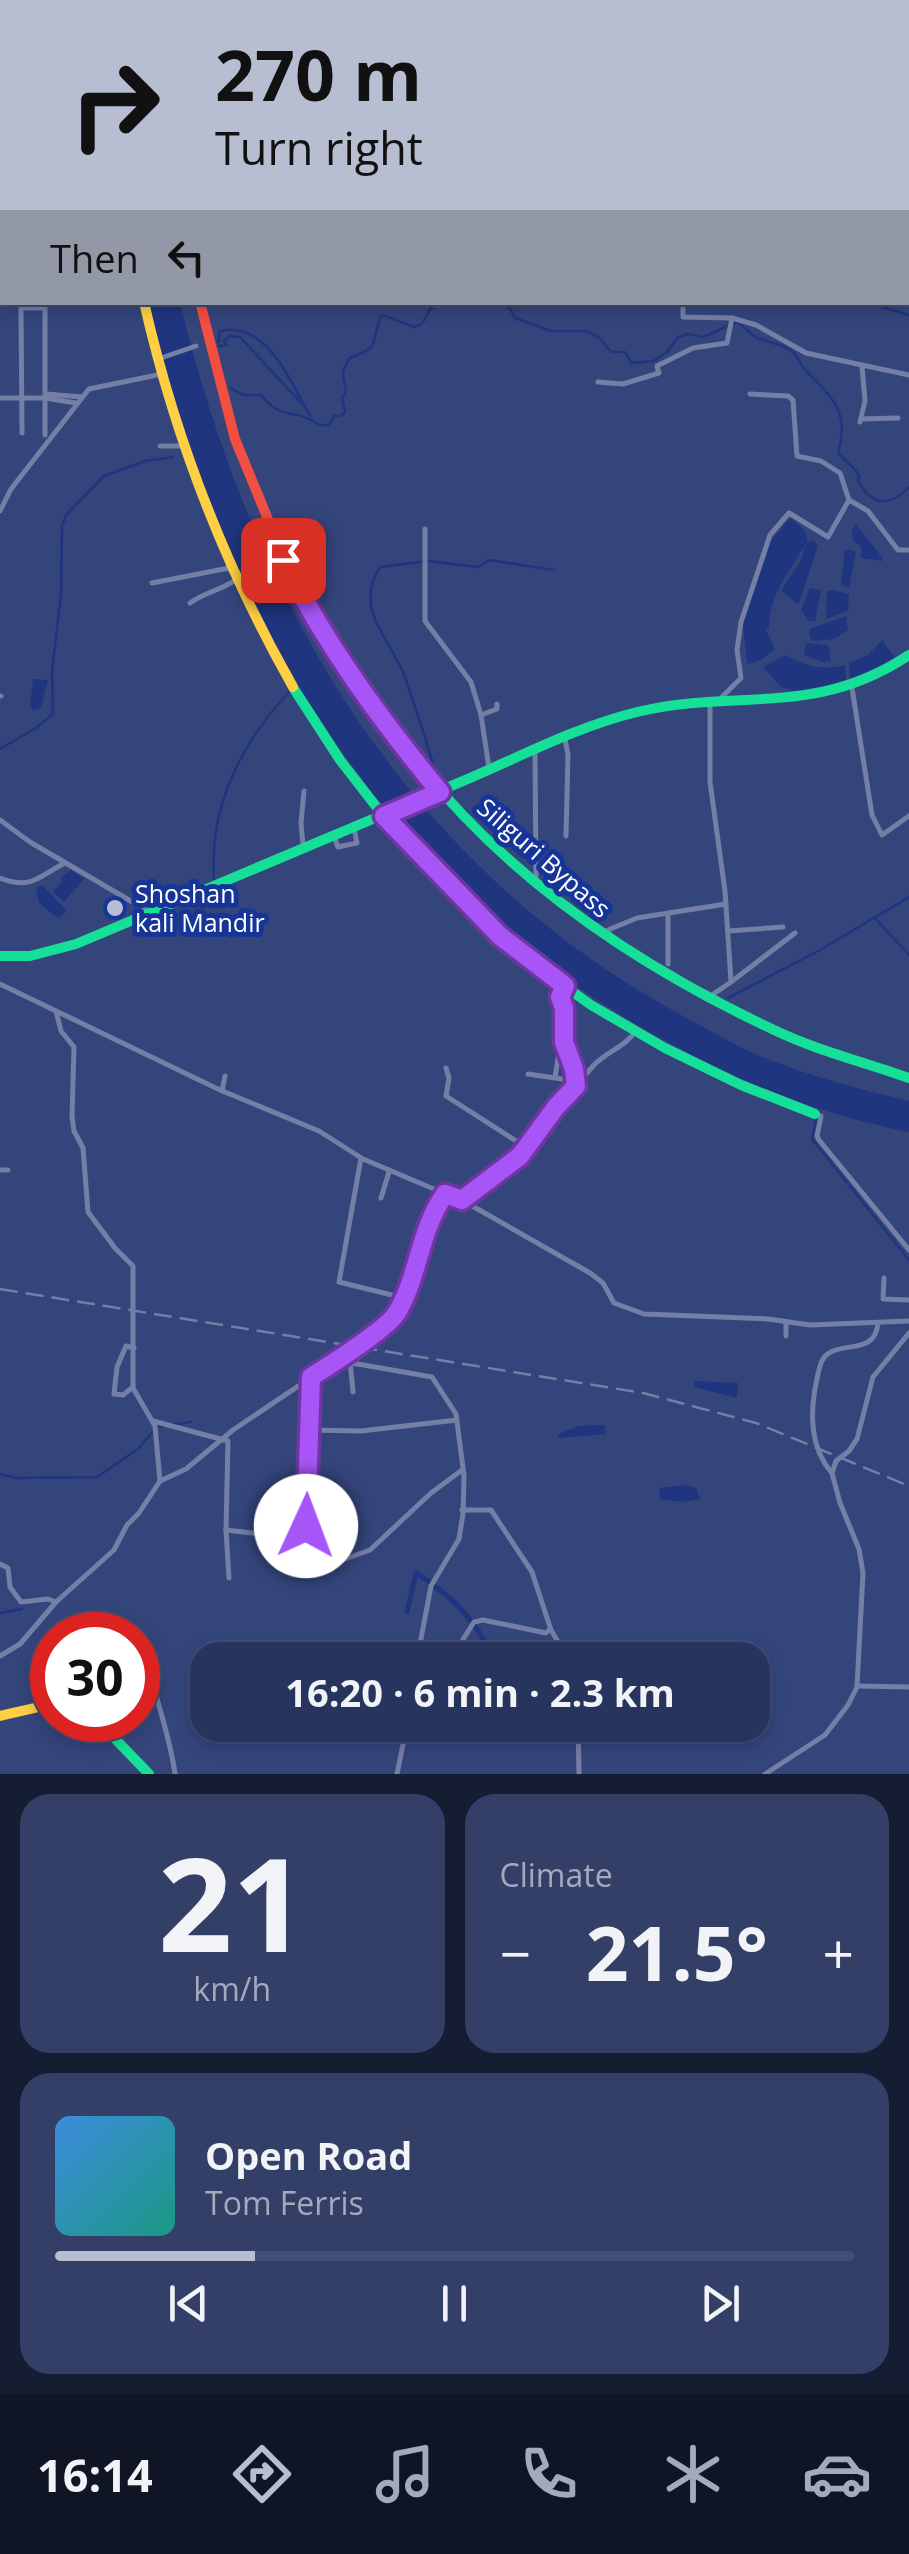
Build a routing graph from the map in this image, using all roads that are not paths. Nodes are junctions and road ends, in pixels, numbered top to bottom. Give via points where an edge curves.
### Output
1 (145, 305) edge
2 (201, 305) edge
3 (208, 305) edge
4 (684, 305) edge
5 (731, 322) junction
6 (211, 344) junction
7 (195, 346) dead end
8 (159, 358) junction
9 (862, 366) junction
10 (162, 374) junction
11 (909, 375) edge
12 (598, 382) dead end
13 (750, 394) dead end
14 (46, 396) junction
15 (0, 398) edge
16 (22, 398) junction
17 (80, 400) junction
18 (898, 418) dead end
19 (22, 433) dead end
20 (46, 435) dead end
21 (160, 446) dead end
22 (185, 446) junction
23 (849, 500) junction
24 (0, 511) edge
25 (425, 529) dead end
26 (909, 550) edge
27 (232, 567) junction
28 (237, 579) junction
29 (152, 583) dead end
30 (190, 603) dead end
31 (909, 656) edge
32 (852, 688) junction
33 (713, 703) junction
34 (497, 704) dead end
35 (481, 715) junction
36 (565, 738) junction
37 (536, 752) junction
38 (490, 771) junction
39 (435, 781) junction
40 (304, 791) dead end
41 (385, 815) junction
42 (909, 816) edge
43 (0, 820) edge
44 (566, 836) dead end
45 (304, 848) junction
46 (64, 863) junction
47 (536, 877) junction
48 (0, 878) edge
49 (726, 904) junction
50 (150, 912) junction
51 (668, 914) junction
52 (783, 926) dead end
53 (606, 931) junction
54 (728, 931) junction
55 (795, 934) dead end
56 (0, 956) edge
57 (668, 964) dead end
58 (731, 982) junction
59 (0, 984) edge
60 (565, 986) junction
61 (720, 1002) junction
62 (56, 1011) junction
63 (566, 1024) junction
64 (636, 1030) junction
65 (446, 1068) dead end
66 (528, 1074) dead end
67 (909, 1075) edge
68 (225, 1076) dead end
69 (555, 1077) junction
70 (575, 1084) junction
71 (222, 1091) junction
72 (818, 1115) joint
73 (527, 1148) junction
74 (377, 1155) dead end
75 (361, 1158) junction
76 (373, 1164) junction
77 (390, 1171) junction
78 (445, 1194) junction
79 (381, 1198) dead end
80 (462, 1200) junction
81 (909, 1250) edge
82 (884, 1278) dead end
83 (404, 1298) junction
84 (909, 1300) edge
85 (909, 1321) edge
86 (786, 1322) junction
87 (878, 1324) junction
88 (909, 1333) edge
89 (786, 1336) dead end
90 (134, 1348) junction
91 (346, 1354) junction
92 (350, 1361) junction
93 (311, 1377) junction
94 (133, 1387) junction
95 (353, 1392) dead end
96 (457, 1420) junction
97 (154, 1426) junction
98 (309, 1430) junction
99 (224, 1438) junction
100 (463, 1469) junction
101 (832, 1473) junction
102 (160, 1481) junction
103 (462, 1510) junction
104 (226, 1530) junction
105 (306, 1530) junction
106 (0, 1564) edge
107 (230, 1578) dead end
108 (52, 1608) junction
109 (550, 1629) junction
110 (421, 1642) edge
111 (461, 1642) edge
112 (558, 1642) edge
113 (0, 1656) edge
114 (857, 1686) junction
115 (909, 1686) edge
116 (30, 1709) edge
117 (160, 1710) edge
118 (0, 1716) edge
119 (118, 1742) edge
120 (403, 1742) edge
121 (578, 1742) edge
122 (149, 1774) edge
123 (175, 1774) edge
124 (396, 1774) edge
125 (579, 1774) edge
126 (765, 1774) edge

1 - 8 main road
2 - 6 main road, Siliguri Bypass
3 - 6 main road
4 - 5 street via 683,316
5 - 9 street via 756,326 806,353
5 - 12 street via 726,343 681,352 657,366 658,373 623,384
6 - 39 main road, Siliguri Bypass via 242,465 299,592 361,692
7 - 8 street
8 - 10 main road
9 - 11 street
9 - 18 street via 861,421
10 - 17 street via 97,386
10 - 22 main road
13 - 23 street via 793,400 797,456 821,460 840,473
14 - 16 street
14 - 16 street via 45,308 21,308
14 - 17 street
14 - 20 street
15 - 16 street
16 - 19 street
17 - 24 street
21 - 22 street
22 - 27 main road
23 - 26 street via 868,511 898,550
23 - 33 street via 828,537 789,513 770,535 738,639 741,678
25 - 35 street via 425,621 471,682
27 - 28 main road
27 - 29 street
28 - 30 street
28 - 41 main road via 293,688
31 - 32 main road
32 - 33 main road
32 - 42 street via 874,820 882,834
33 - 36 main road via 640,711
33 - 49 street via 712,808
34 - 35 street
35 - 38 street
36 - 37 main road
36 - 44 street
37 - 38 main road
37 - 47 street
38 - 39 main road
39 - 41 main road via 424,798
39 - 47 main road
39 - 61 main road, Siliguri Bypass via 494,846 576,915 660,972
40 - 45 street
41 - 45 main road
41 - 60 main road via 500,936
43 - 46 street
45 - 50 main road
46 - 48 street via 25,884
46 - 50 street
47 - 53 main road
49 - 51 street
49 - 54 street
50 - 56 main road via 63,948
51 - 53 street
51 - 57 street
52 - 54 street
53 - 61 main road
54 - 58 street
55 - 58 street
58 - 61 street
59 - 62 street
60 - 63 street via 560,997
60 - 64 main road
61 - 67 main road, Siliguri Bypass via 804,1044
62 - 71 street
62 - 90 street via 74,1048 72,1116 88,1212 133,1266
63 - 69 street
63 - 70 street
64 - 70 street
64 - 72 main road
65 - 73 street via 446,1096
66 - 69 street
68 - 71 street
69 - 70 street
70 - 73 street
71 - 75 street via 319,1131
72 - 81 street via 816,1136
73 - 80 street
74 - 76 street
75 - 76 street
75 - 83 street via 339,1282
76 - 77 street
77 - 78 street
77 - 79 street
78 - 80 street
78 - 83 street
80 - 86 street via 590,1272 627,1310
82 - 84 street via 883,1299
83 - 91 street via 381,1331
85 - 87 street
86 - 87 street
86 - 89 street
87 - 101 street via 866,1344 840,1348 821,1364 812,1419 819,1454
88 - 101 street via 873,1378 856,1440
90 - 94 street
90 - 94 street via 120,1354 114,1394
91 - 92 street
91 - 93 street
92 - 95 street
92 - 96 street via 432,1377
93 - 98 street
93 - 99 street
94 - 97 street
96 - 98 street
96 - 100 street
97 - 99 street
97 - 102 street
98 - 105 street
99 - 102 street
99 - 104 street
100 - 103 street
100 - 105 street via 370,1550 331,1564 324,1544 310,1542
101 - 114 street via 863,1573
102 - 108 street via 114,1550
103 - 109 street via 491,1510 500,1520 532,1572
103 - 110 street via 459,1539 432,1584
104 - 105 street
104 - 107 street
106 - 108 street via 8,1568 21,1602 50,1600
108 - 113 street
109 - 111 street via 536,1633 483,1620 473,1622
109 - 112 street
114 - 115 street
114 - 126 street via 824,1734
116 - 118 main road
117 - 123 street
119 - 122 main road
120 - 124 street
121 - 125 street

